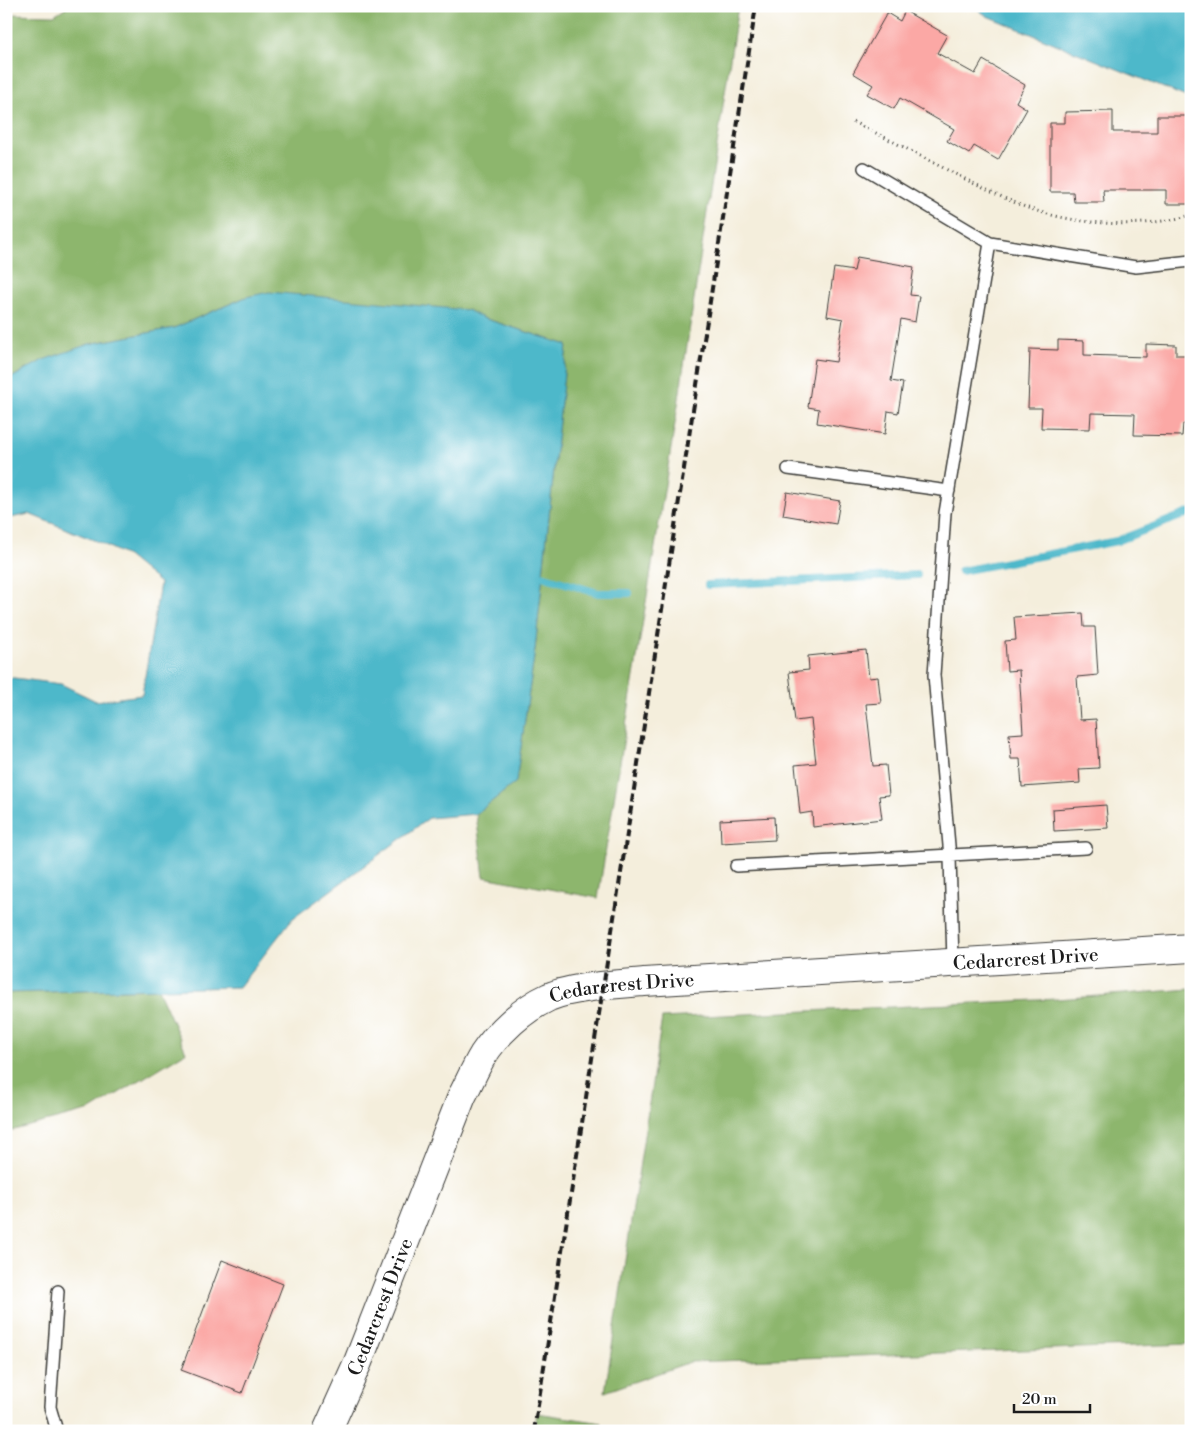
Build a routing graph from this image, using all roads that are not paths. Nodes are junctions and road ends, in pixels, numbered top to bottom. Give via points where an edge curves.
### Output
1 (864, 168) dead end
2 (990, 243) junction
3 (1191, 261) edge
4 (788, 469) dead end
5 (949, 491) junction
6 (1086, 848) dead end
7 (950, 857) junction
8 (736, 866) dead end
9 (1191, 948) edge
10 (952, 962) junction
11 (58, 1291) dead end
12 (57, 1431) edge
13 (327, 1431) edge

1 - 2 lane
2 - 3 lane via 1136,267
2 - 5 lane
4 - 5 lane
5 - 7 lane via 934,676
6 - 7 lane
7 - 8 lane
7 - 10 lane
9 - 10 street, Cedarcrest Drive
10 - 13 street, Cedarcrest Drive via 605,985 550,997 525,1011 483,1055 462,1096 358,1362
11 - 12 lane via 50,1407

